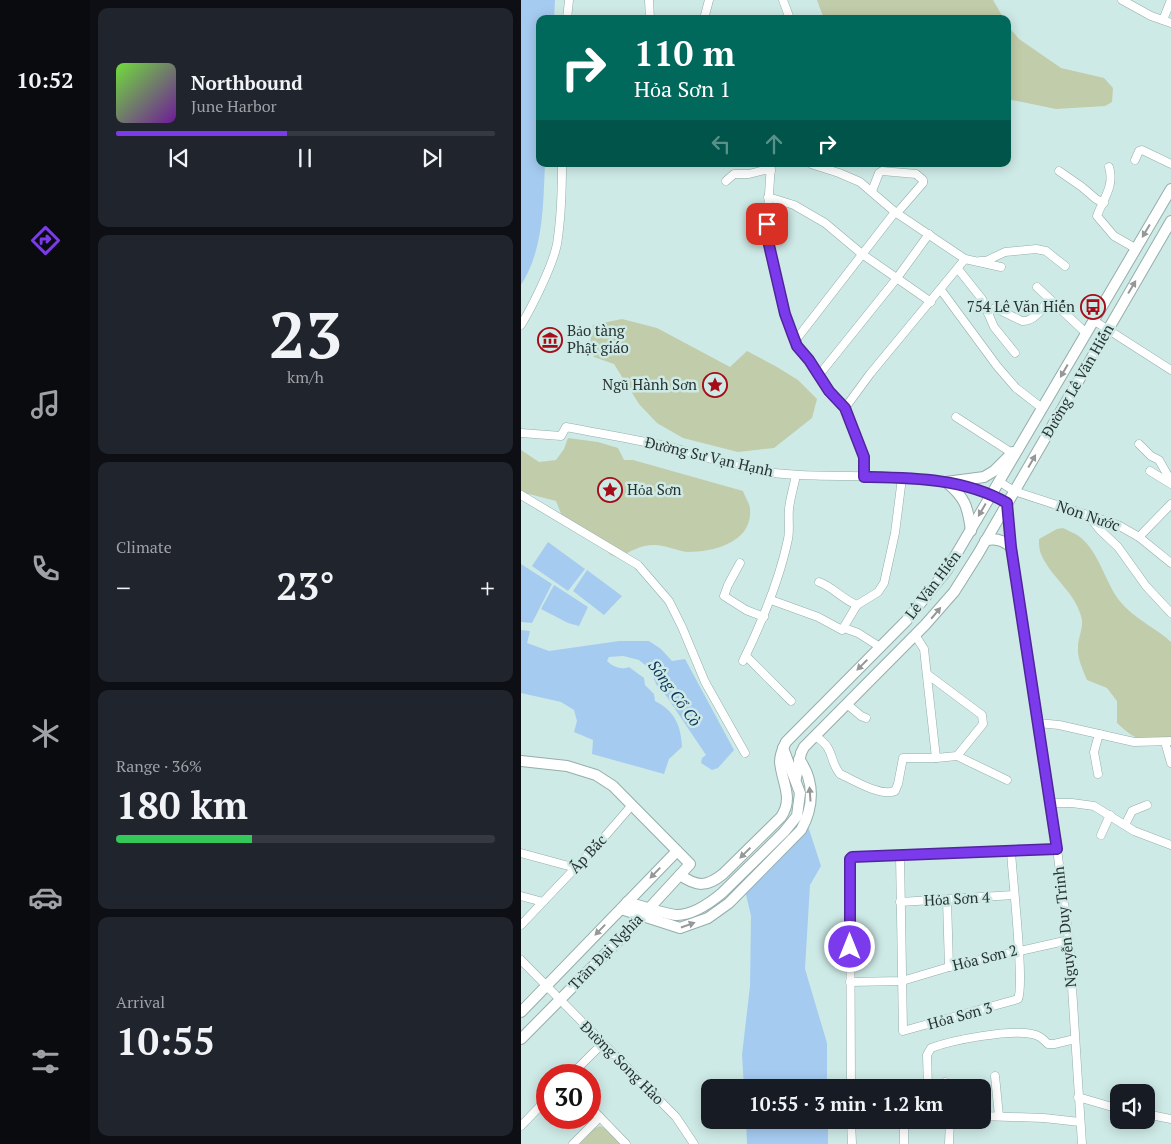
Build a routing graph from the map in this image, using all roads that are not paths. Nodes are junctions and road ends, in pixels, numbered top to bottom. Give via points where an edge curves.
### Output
1 (569, 0) edge
2 (649, 0) edge
3 (709, 0) edge
4 (783, 0) edge
5 (1122, 0) edge
6 (1171, 0) edge
7 (567, 15) edge
8 (650, 15) edge
9 (705, 15) edge
10 (789, 15) edge
11 (1167, 22) edge
12 (1135, 160) dead end
13 (1171, 164) edge
14 (562, 167) edge
15 (771, 167) edge
16 (819, 167) edge
17 (1109, 167) dead end
18 (1059, 171) dead end
19 (726, 181) dead end
20 (1171, 189) edge
21 (872, 191) junction
22 (768, 197) junction
23 (1104, 203) junction
24 (896, 212) junction
25 (1171, 221) edge
26 (929, 234) junction
27 (1135, 248) junction
28 (862, 254) junction
29 (965, 259) junction
30 (975, 262) junction
31 (1065, 266) dead end
32 (1001, 267) dead end
33 (958, 269) junction
34 (897, 278) junction
35 (1037, 287) dead end
36 (941, 290) junction
37 (1049, 299) junction
38 (931, 302) junction
39 (988, 313) junction
40 (1093, 320) junction
41 (521, 325) edge
42 (1107, 329) junction
43 (1086, 333) junction
44 (795, 341) junction
45 (1015, 353) dead end
46 (1171, 370) edge
47 (819, 374) junction
48 (845, 408) junction
49 (1042, 408) junction
50 (955, 417) dead end
51 (521, 433) edge
52 (1139, 444) dead end
53 (1016, 450) junction
54 (1150, 470) dead end
55 (796, 475) junction
56 (864, 477) junction
57 (902, 478) junction
58 (946, 482) junction
59 (1000, 482) junction
60 (1171, 483) edge
61 (1015, 491) junction
62 (992, 494) junction
63 (521, 495) edge
64 (1007, 503) junction
65 (1171, 504) edge
66 (1089, 516) junction
67 (971, 531) junction
68 (1139, 537) junction
69 (985, 541) junction
70 (1011, 547) junction
71 (740, 563) dead end
72 (1171, 563) edge
73 (819, 582) dead end
74 (771, 600) junction
75 (857, 605) junction
76 (1171, 614) edge
77 (764, 617) junction
78 (844, 628) junction
79 (915, 635) junction
80 (880, 647) junction
81 (927, 674) junction
82 (791, 701) dead end
83 (847, 704) junction
84 (866, 718) dead end
85 (1038, 723) junction
86 (1099, 734) junction
87 (815, 736) junction
88 (1168, 741) edge
89 (783, 748) junction
90 (745, 753) dead end
91 (957, 756) junction
92 (936, 758) junction
93 (799, 759) junction
94 (521, 761) edge
95 (1171, 763) edge
96 (1098, 774) dead end
97 (796, 778) junction
98 (1007, 780) dead end
99 (1050, 803) junction
100 (1147, 805) dead end
101 (632, 806) junction
102 (1110, 815) junction
103 (1125, 825) junction
104 (1101, 835) dead end
105 (1171, 845) edge
106 (1057, 849) junction
107 (677, 851) junction
108 (1011, 851) junction
109 (521, 853) edge
110 (900, 854) junction
111 (576, 868) junction
112 (680, 875) junction
113 (714, 882) junction
114 (722, 894) junction
115 (1014, 895) junction
116 (521, 896) edge
117 (947, 900) junction
118 (543, 902) junction
119 (900, 902) junction
120 (624, 905) junction
121 (646, 912) junction
122 (521, 925) edge
123 (1069, 940) junction
124 (1018, 950) junction
125 (521, 960) edge
126 (949, 967) junction
127 (902, 981) junction
128 (850, 982) junction
129 (547, 985) junction
130 (560, 1000) junction
131 (521, 1012) edge
132 (1075, 1038) junction
133 (521, 1039) edge
134 (602, 1044) junction
135 (582, 1064) edge
136 (995, 1076) dead end
137 (851, 1079) edge
138 (928, 1079) edge
139 (1079, 1097) junction
140 (1110, 1106) edge
141 (536, 1110) edge
142 (991, 1116) edge
143 (999, 1116) junction
144 (1155, 1116) edge
145 (601, 1118) edge
146 (1171, 1119) edge
147 (1080, 1122) junction
148 (521, 1126) edge
149 (588, 1129) edge
150 (851, 1129) edge
151 (903, 1129) edge
152 (949, 1129) edge
153 (573, 1144) edge
154 (626, 1144) edge
155 (694, 1144) edge
156 (851, 1144) edge
157 (904, 1144) edge
158 (949, 1144) edge
159 (1083, 1144) edge

1 - 7 street
2 - 8 street
3 - 9 street
4 - 10 street
5 - 11 street
6 - 11 street
12 - 13 street via 1142,150
14 - 41 street via 557,245
15 - 19 street via 749,174 734,174
15 - 22 street
16 - 21 street via 860,182
17 - 23 street via 1111,178
18 - 23 street
20 -> 27 main road, Đường Lê Văn Hiến
21 - 24 street
21 - 24 street via 882,170 921,177 923,183
22 - 28 street via 794,205 825,223
22 - 44 street via 769,245 785,314
23 - 27 street via 1097,216 1114,236
24 - 26 street
24 - 28 street
42 -> 25 main road, Đường Lê Văn Hiến
26 - 29 street
26 - 34 street
27 - 40 main road, Đường Lê Văn Hiến
28 - 34 street
28 - 44 street
29 - 30 street
29 - 33 street
30 - 31 street via 986,261 1005,252 1036,249 1045,251
30 - 32 street
33 - 36 street
33 - 39 street via 982,299
34 - 38 street
34 - 47 street
35 - 37 street
36 - 38 street
36 - 49 street via 997,366 1016,388
37 - 39 street via 1026,322 995,308
37 - 43 street
38 - 48 street
39 - 45 street via 994,327
40 - 42 street
40 - 43 main road, Đường Lê Văn Hiến
42 - 46 street
61 -> 42 main road, Đường Lê Văn Hiến
43 -> 49 main road, Đường Lê Văn Hiến
44 - 47 street
47 - 48 street
48 - 56 street via 864,457
49 - 53 main road, Lê Văn Hiến
50 - 53 street
51 - 55 street, Đường Sư Vạn Hạnh via 561,436 567,427 674,448 754,470
52 - 60 street via 1160,461
53 - 58 main road via 984,477
53 - 59 main road, Lê Văn Hiến
54 - 60 street
55 - 56 street, Đường Sư Vạn Hạnh
55 - 74 street via 789,508 789,536
56 - 57 street, Đường Sư Vạn Hạnh
57 - 58 street, Đường Sư Vạn Hạnh
57 - 75 street via 884,583 878,592
58 - 62 street, Đường Sư Vạn Hạnh
58 - 67 main road via 966,504
59 - 61 street, Non Nước
59 - 62 main road, Lê Văn Hiến
61 - 64 main road, Đường Lê Văn Hiến
61 - 66 street, Non Nước
62 - 64 street, Đường Sư Vạn Hạnh
62 -> 67 main road, Lê Văn Hiến
63 - 90 street via 638,565 669,601 705,682
64 - 69 main road, Đường Lê Văn Hiến
64 - 70 street, Nguyễn Duy Trinh
65 - 68 street
66 - 68 street, Non Nước via 1118,525
66 - 76 street via 1115,543
67 - 80 main road, Lê Văn Hiến via 935,588
68 - 72 street, Non Nước
69 - 70 main road via 1000,540
79 -> 69 main road, Lê Văn Hiến via 953,592
70 - 85 street, Nguyễn Duy Trinh
71 - 77 street via 725,596
73 - 75 street
74 - 77 street
74 - 78 street via 818,617 842,630
75 - 78 street
77 - 82 street via 744,659
78 - 80 street
79 - 81 street via 924,650
79 - 83 main road, Lê Văn Hiến
80 -> 89 main road, Lê Văn Hiến via 791,736
81 - 91 street via 982,715 983,724
81 - 92 street
83 - 84 street
83 - 87 main road, Lê Văn Hiến
85 - 86 street
85 - 99 street, Nguyễn Duy Trinh
86 - 88 street via 1134,742
86 - 96 street via 1094,752
87 - 92 street via 829,748 840,774 887,793 897,787 903,758
87 - 93 main road, Lê Văn Hiến via 804,747
88 - 95 street
89 - 97 main road
89 -> 113 main road via 780,760 788,802 786,810
91 - 92 street
91 - 98 street
93 - 97 main road
121 -> 93 main road via 680,928 708,918 729,903 801,830 811,808 811,798 806,769
94 - 101 main road via 567,766 596,775 613,786
97 - 114 main road via 800,793 797,816
99 - 102 street via 1094,806
99 - 106 street, Nguyễn Duy Trinh
100 - 103 street via 1132,811
101 - 107 main road
101 - 111 street, Ấp Bắc
102 - 103 street
102 - 104 street
103 - 105 street via 1145,837
106 - 108 street
106 - 123 street, Nguyễn Duy Trinh
107 - 112 main road, Trần Đại Nghĩa via 690,864
107 -> 120 main road, Trần Đại Nghĩa
108 - 110 street
108 - 115 street
109 - 111 street
110 - 119 street
110 - 128 street via 850,859
111 - 118 street, Ấp Bắc
112 - 113 main road via 698,884
112 - 121 main road, Trần Đại Nghĩa
113 - 114 main road
114 - 121 main road via 700,907 676,915
115 - 117 street, Hỏa Sơn 4
115 - 124 street
116 - 118 street
117 - 119 street, Hỏa Sơn 4
117 - 126 street
118 - 122 street, Ấp Bắc
119 - 127 street
120 - 121 main road
120 -> 129 main road, Trần Đại Nghĩa
121 - 130 main road, Trần Đại Nghĩa
123 - 124 street, Hỏa Sơn 2
123 - 132 street, Nguyễn Duy Trinh
124 - 126 street, Hỏa Sơn 2
124 - 127 street, Hỏa Sơn 3 via 1018,999 903,1031
125 - 129 street, Đường Song Hào
126 - 127 street, Hỏa Sơn 2
127 - 128 street, Hỏa Sơn 2
128 - 137 street
129 - 130 street, Đường Song Hào
129 - 131 main road, Trần Đại Nghĩa
130 - 133 main road, Trần Đại Nghĩa
130 - 134 street, Đường Song Hào
132 - 138 street via 1048,1044 1038,1036 1015,1032 955,1041 931,1048 927,1055
132 - 139 street, Nguyễn Duy Trinh
134 - 135 street
134 - 155 street, Đường Song Hào via 676,1118
136 - 143 street
139 - 140 street
139 - 147 street, Nguyễn Duy Trinh
141 - 148 street
142 - 143 street
143 - 147 street
144 - 146 street
145 - 154 street
147 - 159 street, Nguyễn Duy Trinh
149 - 153 street
150 - 156 street
151 - 157 street
152 - 158 street

